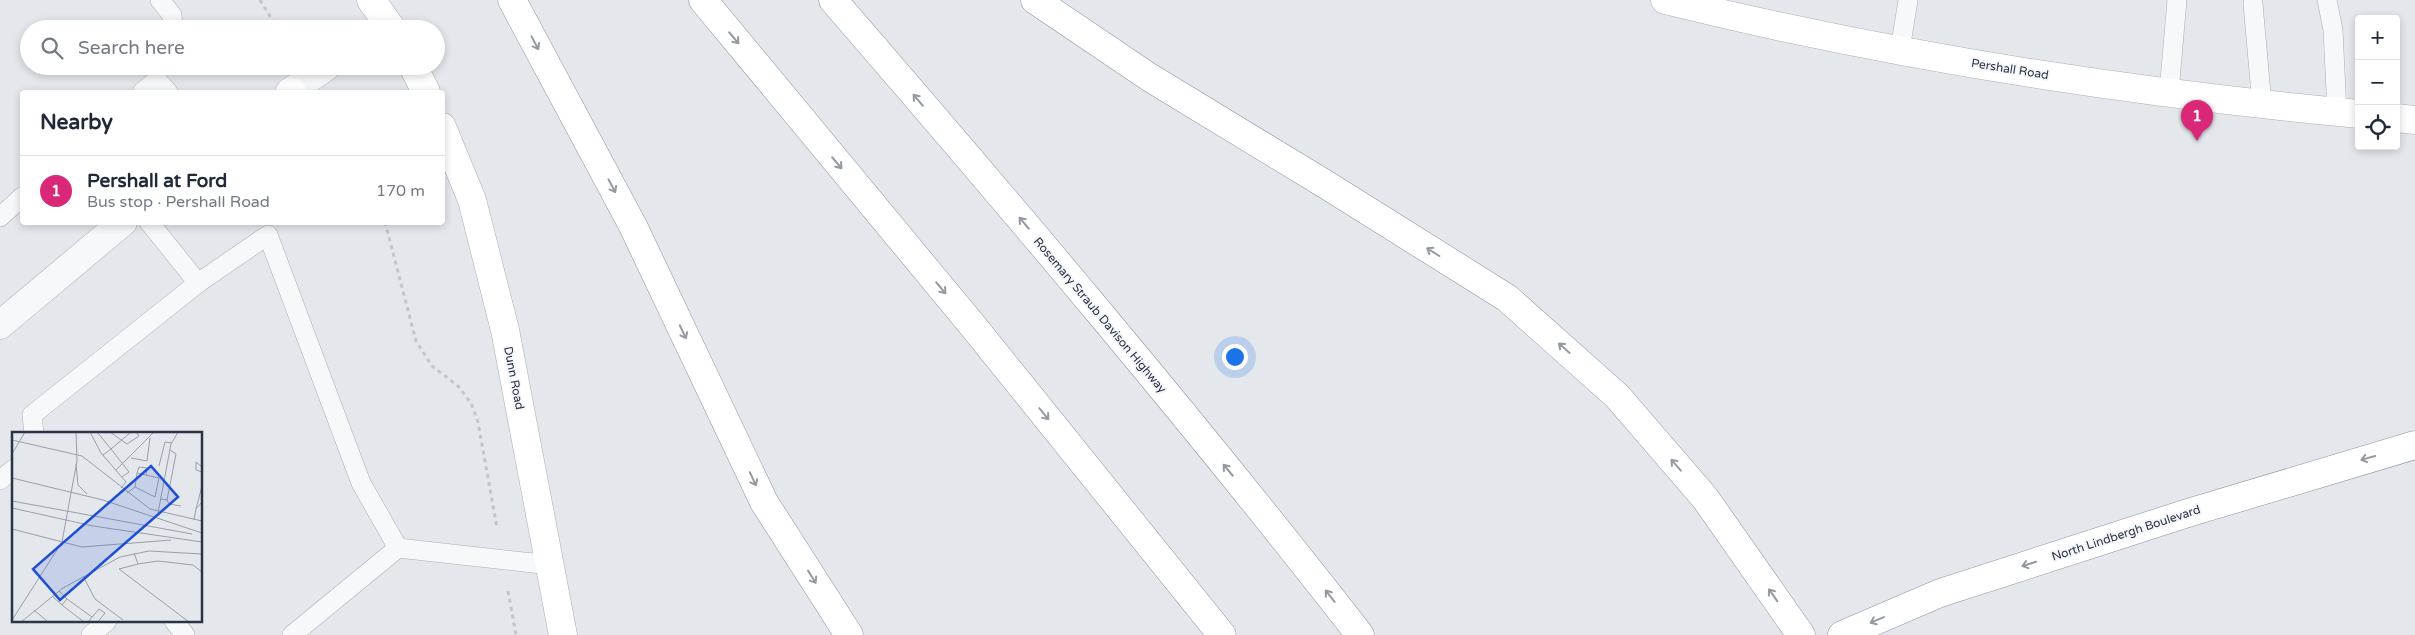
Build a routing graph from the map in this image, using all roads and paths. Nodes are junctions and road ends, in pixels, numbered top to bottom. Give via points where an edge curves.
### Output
1 (160, 0) edge
2 (260, 0) edge
3 (371, 0) edge
4 (512, 0) edge
5 (703, 0) edge
6 (834, 0) edge
7 (1035, 0) edge
8 (1665, 0) edge
9 (1908, 0) edge
10 (2176, 0) edge
11 (2327, 0) edge
12 (2253, 4) dead end
13 (172, 20) edge
14 (273, 20) edge
15 (383, 20) edge
16 (1900, 50) junction
17 (315, 75) edge
18 (418, 75) edge
19 (163, 79) edge
20 (145, 90) edge
21 (294, 90) edge
22 (425, 90) edge
23 (2169, 92) junction
24 (2262, 105) junction
25 (2348, 113) edge
26 (2400, 118) edge
27 (2415, 120) edge
28 (445, 137) edge
29 (449, 151) edge
30 (20, 199) edge
31 (0, 217) edge
32 (119, 225) edge
33 (151, 225) edge
34 (386, 225) edge
35 (198, 283) junction
36 (0, 325) edge
37 (34, 432) edge
38 (2415, 445) edge
39 (12, 471) edge
40 (488, 476) dead end
41 (0, 480) edge
42 (398, 548) junction
43 (551, 564) junction
44 (106, 622) edge
45 (175, 622) edge
46 (91, 635) edge
47 (185, 635) edge
48 (292, 635) edge
49 (563, 635) edge
50 (849, 635) edge
51 (1222, 635) edge
52 (1360, 635) edge
53 (1801, 635) edge
54 (1842, 635) edge

1 - 13 lane
2 - 14 path
3 - 15 main road
4 -> 50 main road via 633,226 764,502
5 -> 51 main road via 973,326
52 -> 6 main road, Rosemary Straub Davison Highway via 1250,495
53 -> 7 main road via 1706,498 1617,396 1507,298 1149,77
8 - 16 main road, Pershall Road via 1764,24
9 - 16 lane
10 - 23 lane
11 - 25 lane
12 - 24 lane
16 - 23 main road, Pershall Road
17 - 21 street
18 - 22 main road
19 - 20 lane
23 - 24 main road, Pershall Road
24 - 25 main road, Pershall Road
26 - 27 main road
28 - 29 main road, Dunn Road
29 - 43 main road, Dunn Road via 472,200 505,330
30 - 31 lane
32 - 36 street
33 - 35 lane
34 - 40 path via 416,341 432,366 458,386 471,403 478,422
35 - 37 lane via 32,415
35 - 42 lane via 268,236 361,483
38 -> 54 main road, North Lindbergh Boulevard via 2190,512 1940,593
39 - 41 lane
42 - 43 lane
42 - 48 lane
43 - 49 main road, Dunn Road
44 - 46 lane
45 - 47 lane

